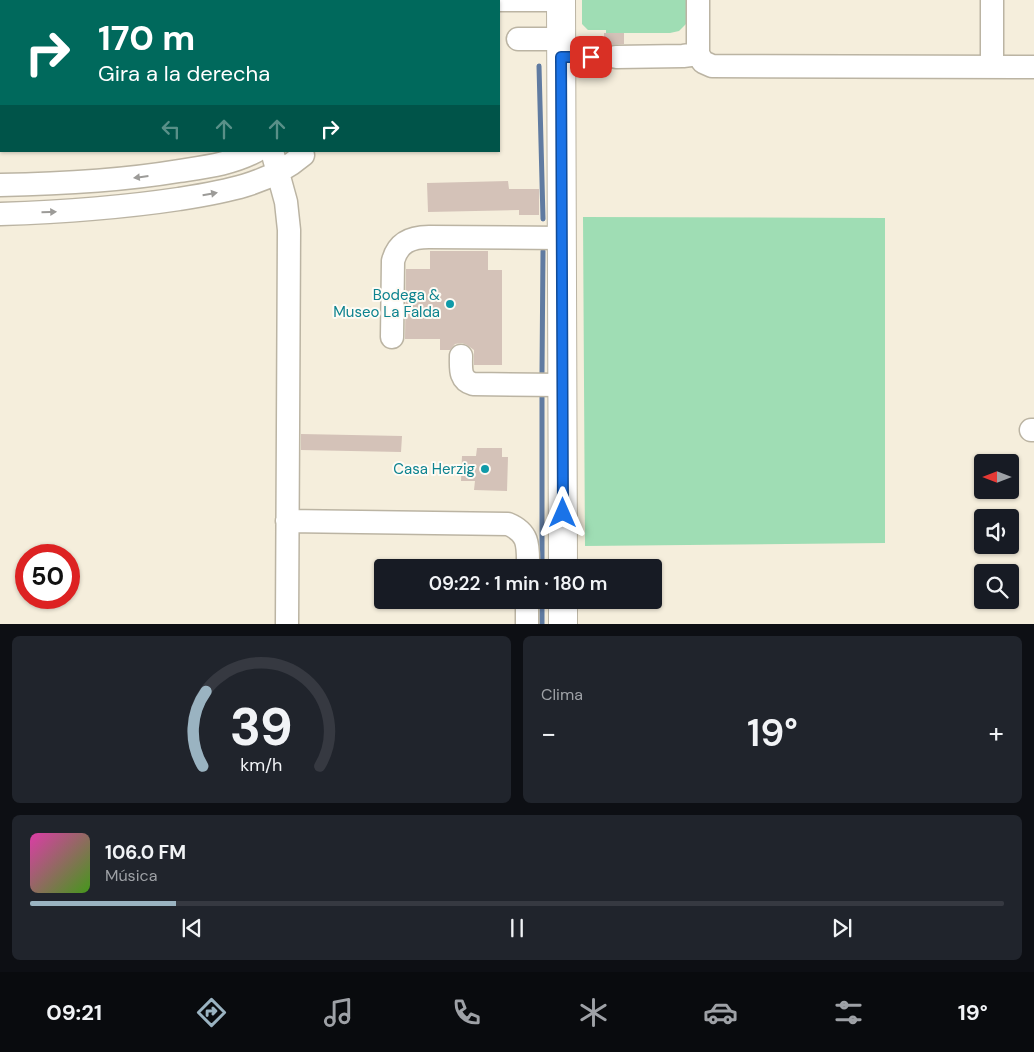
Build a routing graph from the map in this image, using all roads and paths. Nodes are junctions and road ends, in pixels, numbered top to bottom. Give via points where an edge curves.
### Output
1 (698, 0) edge
2 (992, 0) edge
3 (500, 12) edge
4 (500, 14) edge
5 (558, 22) edge
6 (510, 39) edge
7 (698, 54) junction
8 (992, 67) junction
9 (1034, 67) edge
10 (254, 152) edge
11 (308, 153) edge
12 (275, 158) edge
13 (0, 185) edge
14 (0, 214) edge
15 (289, 230) junction
16 (562, 238) junction
17 (392, 337) dead end
18 (461, 356) dead end
19 (562, 385) junction
20 (287, 521) junction
21 (528, 559) edge
22 (563, 559) edge
23 (528, 609) edge
24 (563, 609) edge
25 (287, 624) edge
26 (527, 624) edge
27 (563, 624) edge

1 - 7 street
2 - 8 street
3 - 5 street
4 - 5 street
5 - 6 street
5 - 7 street via 611,57
5 - 16 main road
7 - 8 street via 707,65 717,67
8 - 9 street
10 -> 13 street via 222,164 144,176 69,184
11 - 12 street via 288,168
11 - 15 street via 295,184
14 -> 12 street via 77,211 229,190 259,181
12 - 15 street
15 - 20 street
16 - 17 street via 429,237 404,242 393,260
16 - 19 main road
18 - 19 street via 463,376 473,384
19 - 22 main road
20 - 21 street via 508,524 525,537
20 - 25 street
23 - 26 street
24 - 27 main road

